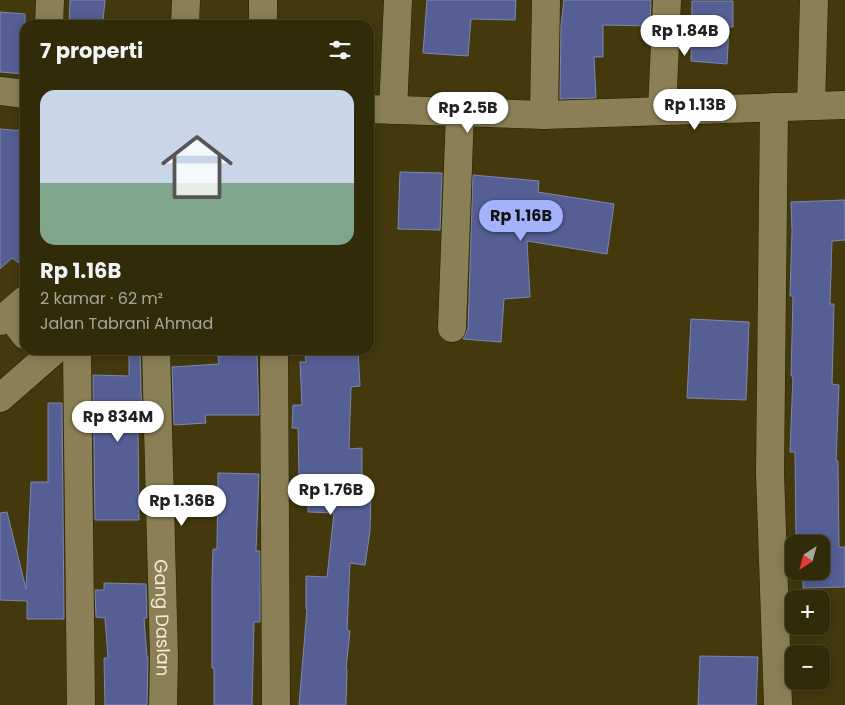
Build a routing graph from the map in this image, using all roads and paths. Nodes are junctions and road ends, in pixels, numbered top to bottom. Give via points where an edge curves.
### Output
1 (50, 0) edge
2 (186, 0) edge
3 (264, 0) edge
4 (398, 0) edge
5 (546, 0) edge
6 (667, 0) edge
7 (814, 0) edge
8 (49, 20) edge
9 (185, 20) edge
10 (263, 20) edge
11 (0, 91) edge
12 (20, 93) edge
13 (845, 105) edge
14 (811, 106) junction
15 (774, 107) junction
16 (381, 110) edge
17 (662, 111) junction
18 (460, 113) junction
19 (544, 115) junction
20 (11, 312) edge
21 (20, 327) edge
22 (452, 328) dead end
23 (43, 355) edge
24 (77, 355) edge
25 (156, 355) edge
26 (274, 355) edge
27 (0, 398) edge
28 (80, 705) edge
29 (163, 705) edge
30 (276, 705) edge
31 (778, 705) edge

1 - 8 street
2 - 9 street
3 - 10 street
4 - 16 street
5 - 19 street
6 - 17 street
7 - 14 street
11 - 12 street
13 - 14 street
14 - 15 street
15 - 17 street
15 - 31 street via 770,473
16 - 18 street
17 - 19 street
18 - 19 street
18 - 22 street
20 - 21 street
23 - 27 street
24 - 28 street
25 - 29 street, Gang Daslan
26 - 30 street

